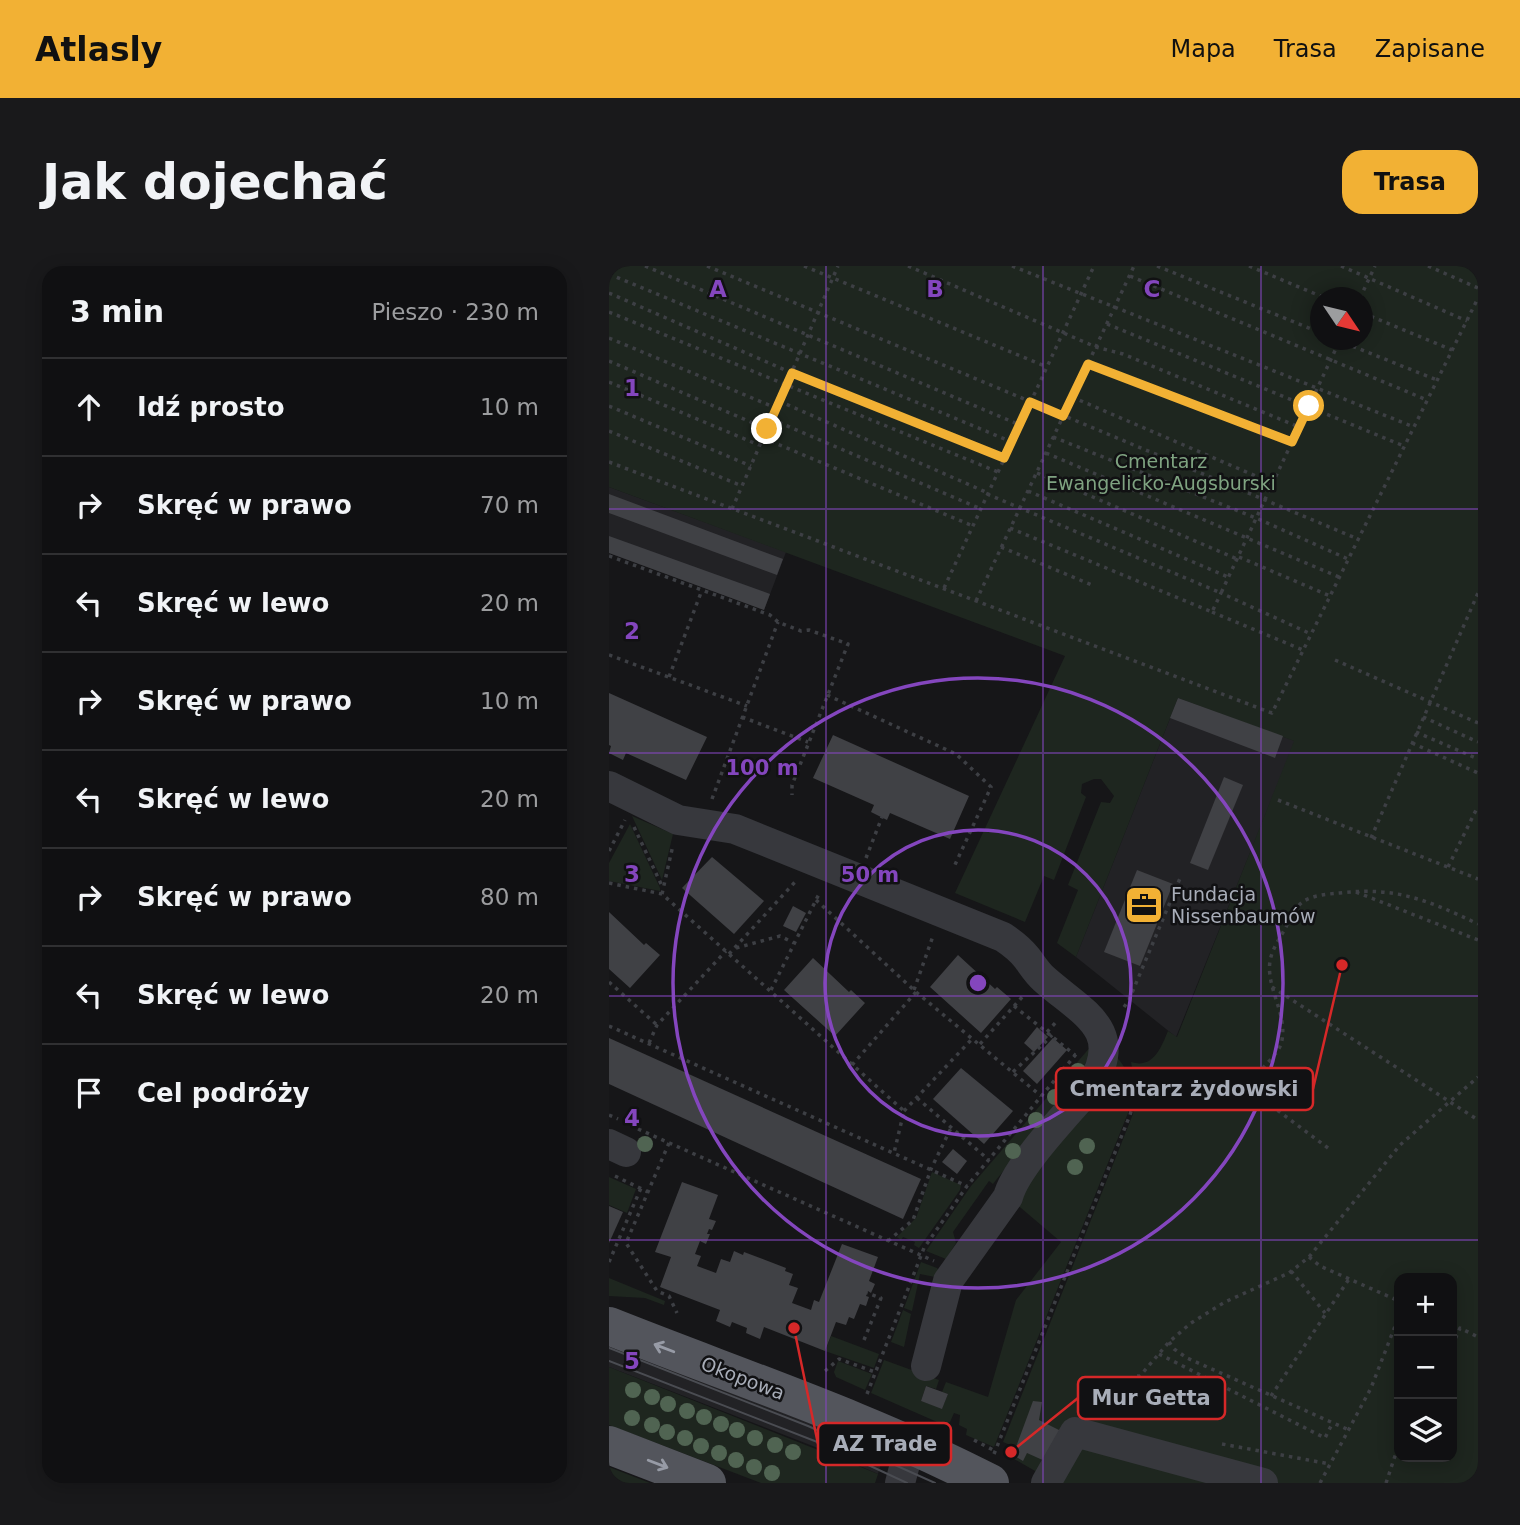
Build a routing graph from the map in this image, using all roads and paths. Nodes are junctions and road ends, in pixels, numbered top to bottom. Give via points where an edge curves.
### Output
1 (645, 266) edge
2 (707, 266) edge
3 (804, 266) edge
4 (838, 266) edge
5 (908, 266) edge
6 (1012, 266) edge
7 (1094, 266) edge
8 (1134, 266) edge
9 (1157, 266) edge
10 (1249, 266) edge
11 (1341, 266) edge
12 (1375, 266) edge
13 (1428, 266) edge
14 (609, 274) edge
15 (1130, 276) junction
16 (1370, 277) junction
17 (833, 278) junction
18 (1365, 287) edge
19 (1478, 288) edge
20 (1310, 292) edge
21 (609, 293) edge
22 (1080, 294) junction
23 (1478, 298) edge
24 (1114, 308) junction
25 (609, 312) edge
26 (818, 312) junction
27 (1373, 317) edge
28 (1467, 321) junction
29 (1107, 324) junction
30 (1310, 329) edge
31 (1063, 331) junction
32 (808, 336) junction
33 (609, 338) edge
34 (1096, 346) junction
35 (1335, 350) edge
36 (1364, 350) edge
37 (1452, 350) junction
38 (800, 354) junction
39 (609, 361) edge
40 (1330, 361) junction
41 (1088, 364) junction
42 (1047, 367) junction
43 (792, 373) junction
44 (1437, 380) junction
45 (609, 382) edge
46 (786, 385) junction
47 (1317, 388) junction
48 (1072, 397) junction
49 (1427, 400) junction
50 (779, 401) junction
51 (1030, 402) junction
52 (609, 406) edge
53 (1309, 406) junction
54 (776, 408) junction
55 (1063, 416) junction
56 (771, 419) junction
57 (1020, 425) junction
58 (1299, 427) junction
59 (1414, 427) junction
60 (767, 429) junction
61 (609, 431) edge
62 (1053, 437) junction
63 (763, 438) junction
64 (1012, 442) junction
65 (1292, 442) junction
66 (759, 446) junction
67 (1405, 446) junction
68 (1046, 453) junction
69 (1004, 458) junction
70 (609, 462) edge
71 (751, 466) junction
72 (998, 472) junction
73 (1037, 473) junction
74 (1272, 483) junction
75 (742, 486) junction
76 (1028, 491) junction
77 (988, 493) junction
78 (1265, 499) junction
79 (1020, 508) junction
80 (732, 509) junction
81 (981, 509) junction
82 (1256, 518) junction
83 (972, 526) junction
84 (1010, 528) junction
85 (1247, 538) junction
86 (1358, 539) junction
87 (1001, 547) junction
88 (609, 556) edge
89 (1237, 558) junction
90 (1348, 559) junction
91 (1229, 577) junction
92 (1339, 577) junction
93 (1092, 585) dead end
94 (944, 588) junction
95 (702, 590) junction
96 (1221, 593) junction
97 (1478, 593) edge
98 (1330, 596) junction
99 (976, 601) junction
100 (1212, 612) junction
101 (778, 622) junction
102 (1311, 634) junction
103 (1303, 650) junction
104 (609, 655) edge
105 (1335, 660) dead end
106 (669, 677) junction
107 (827, 695) junction
108 (1430, 702) junction
109 (747, 706) junction
110 (743, 717) junction
111 (1423, 717) junction
112 (1478, 723) edge
113 (1416, 733) junction
114 (808, 742) junction
115 (1478, 742) edge
116 (1412, 743) junction
117 (1478, 759) edge
118 (1478, 773) edge
119 (609, 786) edge
120 (792, 796) dead end
121 (712, 799) dead end
122 (1278, 800) dead end
123 (1478, 806) edge
124 (882, 817) dead end
125 (1371, 838) junction
126 (673, 844) dead end
127 (609, 851) edge
128 (1448, 868) junction
129 (953, 869) dead end
130 (1181, 876) dead end
131 (857, 878) junction
132 (1478, 879) edge
133 (795, 882) dead end
134 (609, 884) edge
135 (663, 888) junction
136 (1354, 891) junction
137 (820, 892) dead end
138 (662, 894) junction
139 (816, 900) junction
140 (1478, 924) edge
141 (933, 936) dead end
142 (1478, 940) edge
143 (794, 943) junction
144 (734, 948) junction
145 (727, 952) junction
146 (1030, 972) junction
147 (609, 982) edge
148 (1272, 987) junction
149 (770, 991) junction
150 (915, 991) junction
151 (1014, 1006) junction
152 (1124, 1007) dead end
153 (657, 1025) junction
154 (609, 1026) edge
155 (1052, 1035) junction
156 (972, 1039) junction
157 (1092, 1043) junction
158 (649, 1044) junction
159 (979, 1045) junction
160 (1075, 1055) junction
161 (852, 1065) junction
162 (1013, 1072) junction
163 (1478, 1077) edge
164 (1041, 1096) junction
165 (917, 1098) junction
166 (1449, 1102) junction
167 (904, 1111) junction
168 (1478, 1120) edge
169 (951, 1128) junction
170 (1328, 1148) dead end
171 (894, 1153) junction
172 (615, 1156) edge
173 (989, 1160) junction
174 (931, 1169) junction
175 (967, 1186) junction
176 (641, 1188) junction
177 (648, 1192) junction
178 (888, 1241) junction
179 (920, 1255) junction
180 (1309, 1257) junction
181 (609, 1262) edge
182 (955, 1271) junction
183 (1291, 1271) junction
184 (1349, 1279) junction
185 (867, 1293) dead end
186 (1394, 1299) edge
187 (677, 1313) dead end
188 (1326, 1313) junction
189 (609, 1326) edge
190 (1394, 1329) edge
191 (1456, 1336) edge
192 (1478, 1337) edge
193 (864, 1340) dead end
194 (1169, 1342) junction
195 (1159, 1354) junction
196 (926, 1366) dead end
197 (825, 1371) dead end
198 (875, 1372) junction
199 (866, 1396) dead end
200 (1271, 1396) junction
201 (1333, 1422) junction
202 (1349, 1430) junction
203 (1100, 1438) junction
204 (910, 1445) junction
205 (609, 1446) edge
206 (1394, 1459) edge
207 (1322, 1462) dead end
208 (1330, 1464) junction
209 (993, 1467) edge
210 (1048, 1481) edge
211 (707, 1483) edge
212 (900, 1483) edge
213 (1263, 1483) edge
214 (1321, 1483) edge
215 (1386, 1483) edge

1 - 32 path
2 - 26 path
3 - 17 path
4 - 17 path
5 - 31 path
6 - 22 path
7 - 22 path
8 - 15 path
9 - 30 path
10 - 20 path
11 - 16 path
12 - 16 path
13 - 19 path
14 - 38 path
15 - 24 path
15 - 40 path
16 - 18 path
16 - 28 path
17 - 26 path
17 - 42 path
21 - 43 path
22 - 24 path
22 - 31 path
23 - 28 path
24 - 29 path
24 - 47 path
25 - 46 path
26 - 32 path
26 - 51 path
27 - 37 path
28 - 37 path
29 - 34 path
29 - 53 path
31 - 34 path
31 - 42 path
32 - 38 path
32 - 57 path
33 - 54 path
34 - 41 path
34 - 58 path
35 - 40 path
36 - 44 path
37 - 44 path
38 - 43 path
38 - 64 path
39 - 60 path
40 - 47 path
40 - 49 path
41 - 48 path
41 - 65 path
42 - 51 path
43 - 46 path
43 - 69 path
44 - 49 path
45 - 66 path
46 - 50 path
46 - 72 path
47 - 53 path
47 - 59 path
48 - 55 path
48 - 74 path
49 - 59 path
50 - 54 path
50 - 77 path
51 - 55 path
51 - 57 path
52 - 71 path
53 - 58 path
53 - 67 path
54 - 56 path
55 - 62 path
55 - 78 path
56 - 60 path
56 - 81 path
57 - 64 path
58 - 65 path
59 - 67 path
60 - 63 path
61 - 75 path
62 - 68 path
62 - 82 path
63 - 66 path
63 - 83 path
64 - 69 path
65 - 74 path
66 - 71 path
67 - 86 path
68 - 73 path
68 - 85 path
69 - 72 path
70 - 80 path
71 - 75 path
72 - 77 path
73 - 76 path
73 - 89 path
74 - 78 path
75 - 80 path
76 - 79 path
76 - 91 path
77 - 79 path
77 - 81 path
78 - 82 path
78 - 86 path
79 - 84 path
79 - 96 path
80 - 94 path
81 - 83 path
82 - 85 path
82 - 90 path
83 - 94 path
84 - 87 path
84 - 100 path
85 - 89 path
85 - 92 path
86 - 90 path
87 - 93 path
87 - 99 path
88 - 95 path
89 - 91 path
89 - 98 path
90 - 92 path
91 - 96 path
92 - 98 path
94 - 99 path
95 - 101 path
95 - 106 path
96 - 100 path
96 - 102 path
97 - 108 path
98 - 102 path
99 - 103 path via 1272,713
100 - 103 path
101 - 107 path via 848,644
101 - 109 path
102 - 103 path
104 - 106 path
105 - 108 path
106 - 109 path
107 - 114 path
107 - 129 path via 956,754 991,787
108 - 111 path
108 - 112 path
109 - 110 path
110 - 114 path
110 - 121 path
111 - 113 path
111 - 115 path
113 - 116 path
113 - 117 path
114 - 120 path
116 - 118 path
116 - 125 path
119 - 131 street via 678,820 735,828
122 - 125 path
123 - 128 path
124 - 131 path
125 - 128 path
126 - 135 path
127 - 135 path via 628,815
128 - 132 path
130 - 152 path
131 - 146 street via 1003,937
133 - 144 path
134 - 138 path
135 - 138 path
136 - 140 path via 1414,897
136 - 142 path
136 - 148 path via 1314,897 1296,909 1272,953
137 - 139 path
138 - 145 path
139 - 143 path
139 - 150 path
141 - 150 path
143 - 144 path via 780,936
143 - 149 path
144 - 145 path
145 - 149 path
145 - 153 path
146 - 151 path
146 - 157 street via 1086,1013
147 - 153 path
148 - 166 path
148 - 170 path via 1283,1037 1253,1089
149 - 161 path
150 - 156 path
150 - 161 path
151 - 155 path
151 - 159 path
153 - 158 path
154 - 158 path
155 - 160 path
155 - 162 path
156 - 159 path
156 - 165 path
157 - 160 path
157 - 182 street via 1105,1056 1091,1086 1021,1171 1009,1197
157 - 209 path via 1126,1064 1133,1102
158 - 171 path
159 - 162 path
160 - 164 path
161 - 167 path
162 - 164 path
163 - 166 path
164 - 173 path
165 - 167 path
165 - 169 path
166 - 168 path
166 - 180 path via 1400,1145
167 - 171 path
169 - 173 path
169 - 174 path
171 - 174 path
172 - 176 path
173 - 175 path
174 - 175 path
174 - 178 path via 913,1220
175 - 179 path
176 - 177 path
176 - 181 path
177 - 178 path via 669,1143 673,1143
177 - 187 path via 626,1243 657,1291 669,1296
178 - 179 path
179 - 182 path
179 - 198 path
180 - 183 path
180 - 184 path
182 - 196 street via 948,1281
183 - 188 path
183 - 194 path via 1226,1302
184 - 186 path
184 - 188 path
185 - 193 path via 881,1298
188 - 200 path
204 -> 189 main road, Okopowa
190 - 202 path
191 - 192 path via 1460,1328
194 - 195 path
194 - 200 path via 1187,1359
195 - 201 path via 1325,1438
195 - 203 path via 1140,1376 1127,1380
197 - 198 path via 839,1359
198 - 199 path
200 - 201 path
201 - 202 path
202 - 208 path
203 - 210 street via 1075,1432
203 - 213 street
204 - 209 main road, Okopowa
204 - 212 street
205 -> 211 main road
206 - 215 path
207 - 208 path
208 - 214 path

